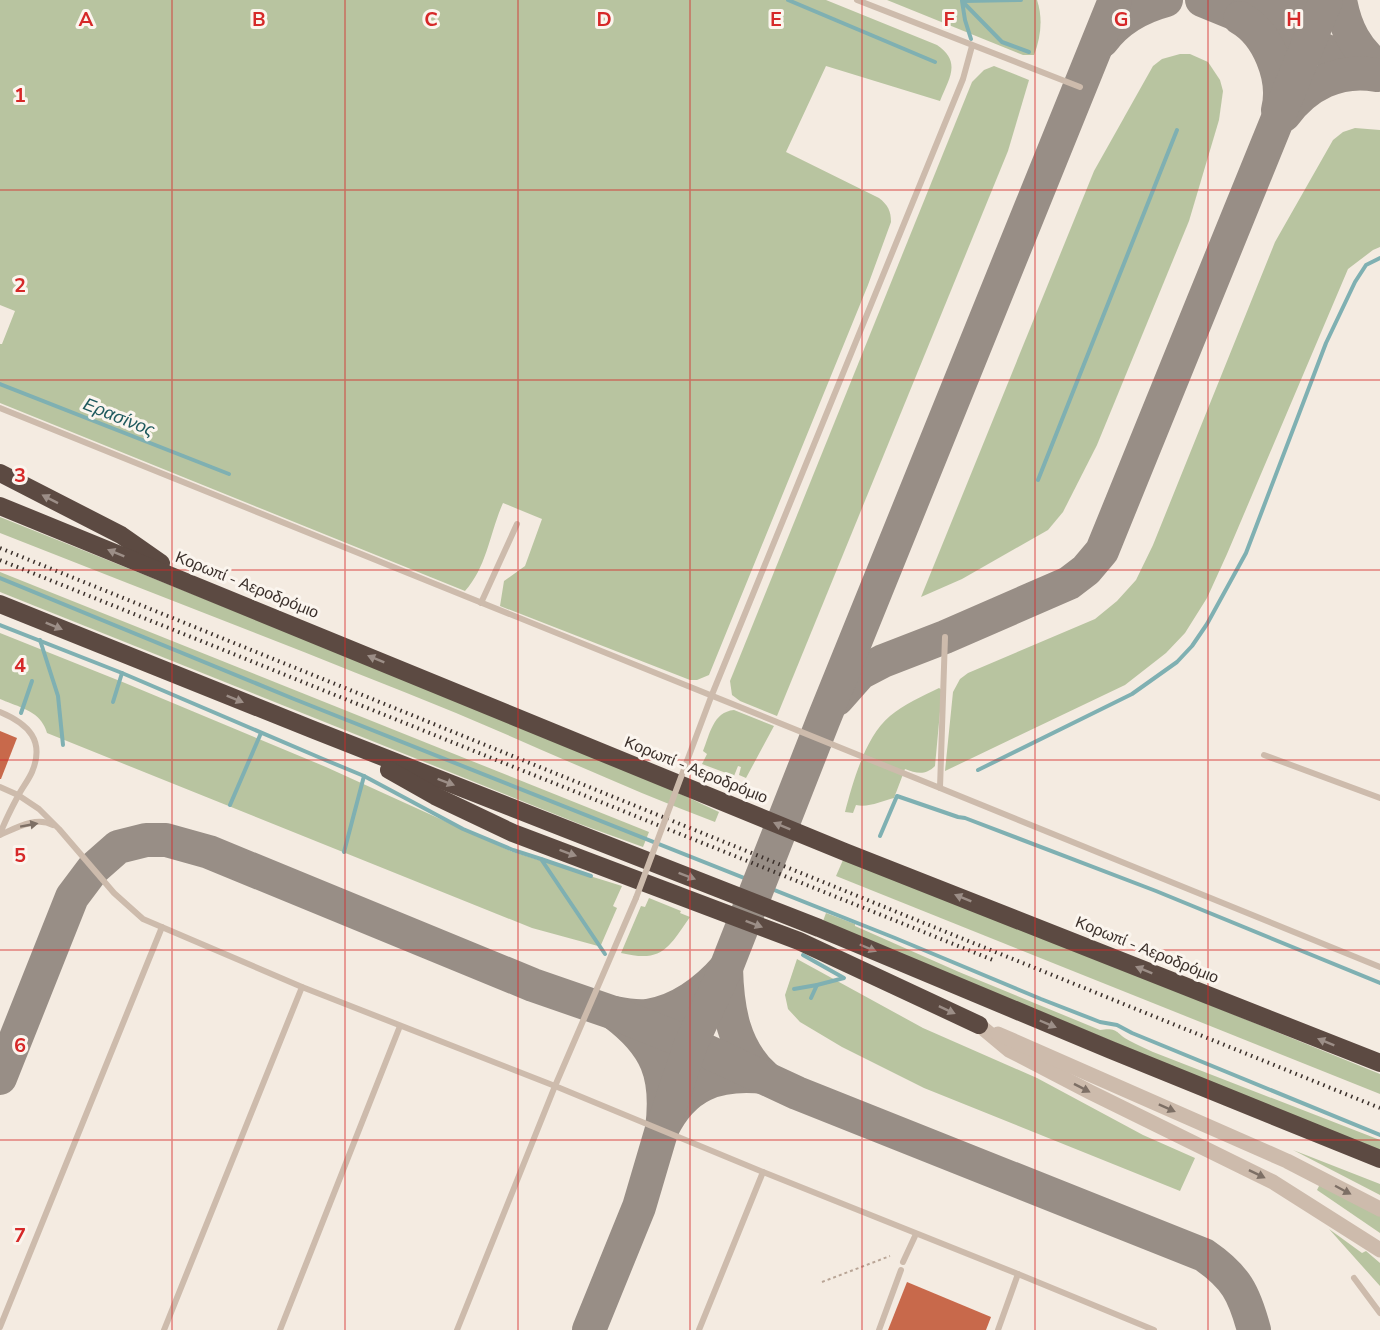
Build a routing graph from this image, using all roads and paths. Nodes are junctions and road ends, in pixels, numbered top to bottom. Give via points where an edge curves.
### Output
1 (857, 0) edge
2 (972, 46) junction
3 (1080, 87) dead end
4 (0, 408) edge
5 (0, 473) edge
6 (0, 506) edge
7 (518, 524) dead end
8 (190, 582) junction
9 (481, 603) junction
10 (0, 604) edge
11 (945, 637) dead end
12 (711, 697) junction
13 (0, 712) edge
14 (314, 730) junction
15 (1264, 755) dead end
16 (0, 787) edge
17 (940, 788) junction
18 (18, 795) junction
19 (1380, 798) edge
20 (59, 829) junction
21 (0, 835) edge
22 (162, 927) junction
23 (1380, 967) edge
24 (302, 987) junction
25 (979, 1025) junction
26 (400, 1026) junction
27 (1380, 1063) edge
28 (555, 1086) junction
29 (1380, 1158) edge
30 (763, 1172) junction
31 (1380, 1209) edge
32 (916, 1234) junction
33 (1380, 1250) edge
34 (890, 1256) dead end
35 (903, 1262) dead end
36 (901, 1270) dead end
37 (1018, 1274) junction
38 (1354, 1278) dead end
39 (822, 1282) dead end
40 (1380, 1313) edge
41 (0, 1327) edge
42 (164, 1330) edge
43 (280, 1330) edge
44 (457, 1330) edge
45 (699, 1330) edge
46 (879, 1330) edge
47 (998, 1330) edge
48 (1154, 1330) edge

1 - 2 lane
2 - 3 lane
2 - 12 lane via 963,79
4 - 9 lane
8 -> 5 highway via 121,535
8 -> 6 highway, Κορωπί - Αεροδρόμιο
7 - 9 lane
27 -> 8 highway, Κορωπί - Αεροδρόμιο via 834,847
9 - 12 lane
10 -> 14 highway
11 - 17 lane
12 - 17 lane
12 - 28 lane, bridge via 636,898
13 - 18 lane via 26,727 37,747 31,775
14 -> 25 highway via 513,833 799,941
14 -> 29 highway via 819,928
15 - 19 lane
16 - 18 lane
17 - 23 lane
18 - 20 lane
18 - 21 lane
21 -> 20 lane via 27,823 48,823
20 - 22 lane via 114,893 143,919
22 - 24 lane
22 - 41 lane
24 - 26 lane
24 - 42 lane
25 -> 31 street via 1287,1161
25 -> 33 street via 1009,1050 1273,1182
26 - 28 lane
26 - 43 lane
28 - 30 lane
28 - 44 lane
30 - 32 lane
30 - 45 lane
32 - 35 lane
32 - 37 lane
34 - 39 path
36 - 46 lane
37 - 47 lane
37 - 48 lane
38 - 40 lane

